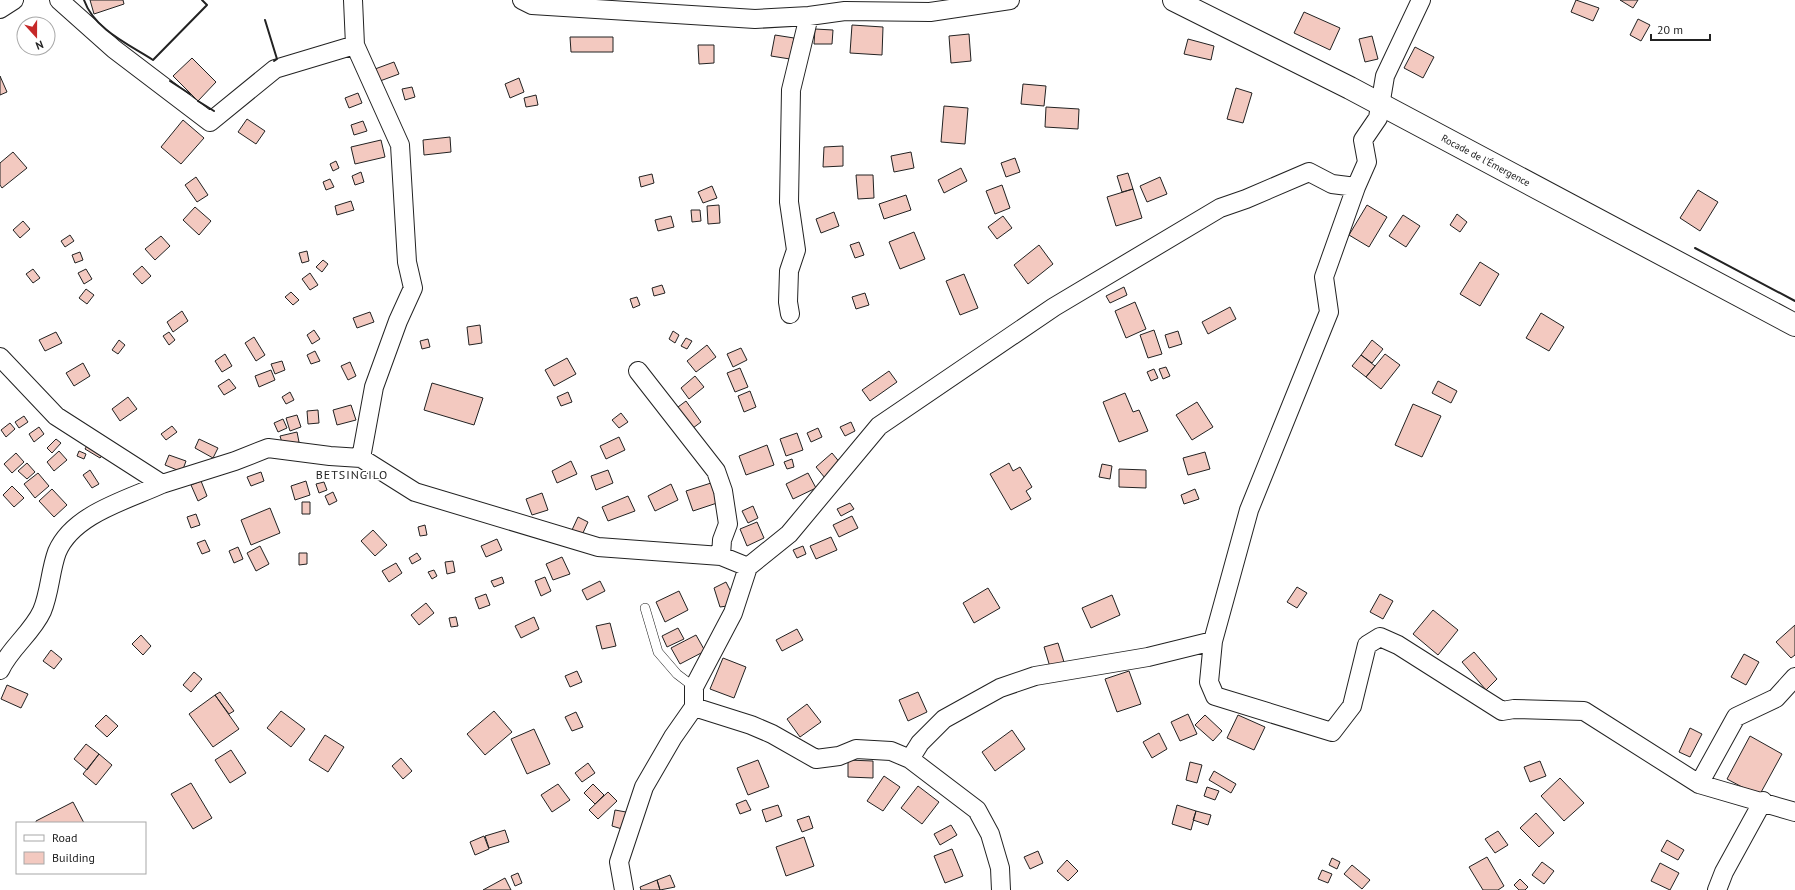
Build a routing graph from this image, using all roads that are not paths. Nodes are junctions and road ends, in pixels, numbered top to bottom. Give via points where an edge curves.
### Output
1 (14, 0) edge
2 (59, 0) edge
3 (353, 0) edge
4 (522, 0) edge
5 (1010, 0) edge
6 (1174, 0) edge
7 (1421, 0) edge
8 (0, 9) edge
9 (808, 16) junction
10 (355, 45) junction
11 (1380, 104) junction
12 (1356, 186) junction
13 (790, 314) dead end
14 (1795, 325) edge
15 (0, 357) edge
16 (638, 371) dead end
17 (361, 458) junction
18 (162, 484) junction
19 (720, 556) junction
20 (748, 567) junction
21 (645, 608) dead end
22 (1213, 641) junction
23 (0, 670) edge
24 (1795, 677) edge
25 (694, 687) junction
26 (694, 707) junction
27 (910, 759) junction
28 (1699, 784) junction
29 (1763, 801) junction
30 (1795, 812) edge
31 (624, 890) edge
32 (1001, 890) edge
33 (1717, 890) edge

1 - 8 street
2 - 10 street via 114,49 210,122 275,68
3 - 10 street
4 - 9 street via 532,5 684,16 755,19
5 - 9 street via 930,12 845,11
6 - 11 street, Rocade de l'Émergence
7 - 11 street via 1385,76
9 - 13 street via 791,90 789,202 796,250 790,271
10 - 17 street via 400,145 407,262 413,288 374,387
11 - 12 street via 1378,118 1363,140 1367,162
11 - 14 street, Rocade de l'Émergence
12 - 20 street via 1332,184 1309,172 1246,200 1220,208 1054,307 879,426 789,534
12 - 22 street via 1324,277 1329,312 1249,510
15 - 18 street via 56,416
16 - 19 street via 716,471 723,491 728,524
17 - 18 street via 268,448
17 - 19 street via 415,492 598,547
18 - 23 street via 82,520 68,534 57,552 42,610 34,625
19 - 20 street
20 - 25 street via 733,613
21 - 25 lane via 658,652 677,674
22 - 27 street via 1148,657 1035,676 1000,688 944,719 920,743
22 - 28 street via 1209,682 1215,696 1332,732 1352,706 1367,645 1380,637 1398,644 1502,711 1584,711
24 - 28 street via 1776,698 1736,717
25 - 26 street
26 - 27 street via 751,725 816,759 839,756 856,749 891,751
26 - 31 street via 644,787 619,862
27 - 32 street via 977,810 990,834 1000,868
28 - 29 street
29 - 30 street
29 - 33 street via 1724,872

